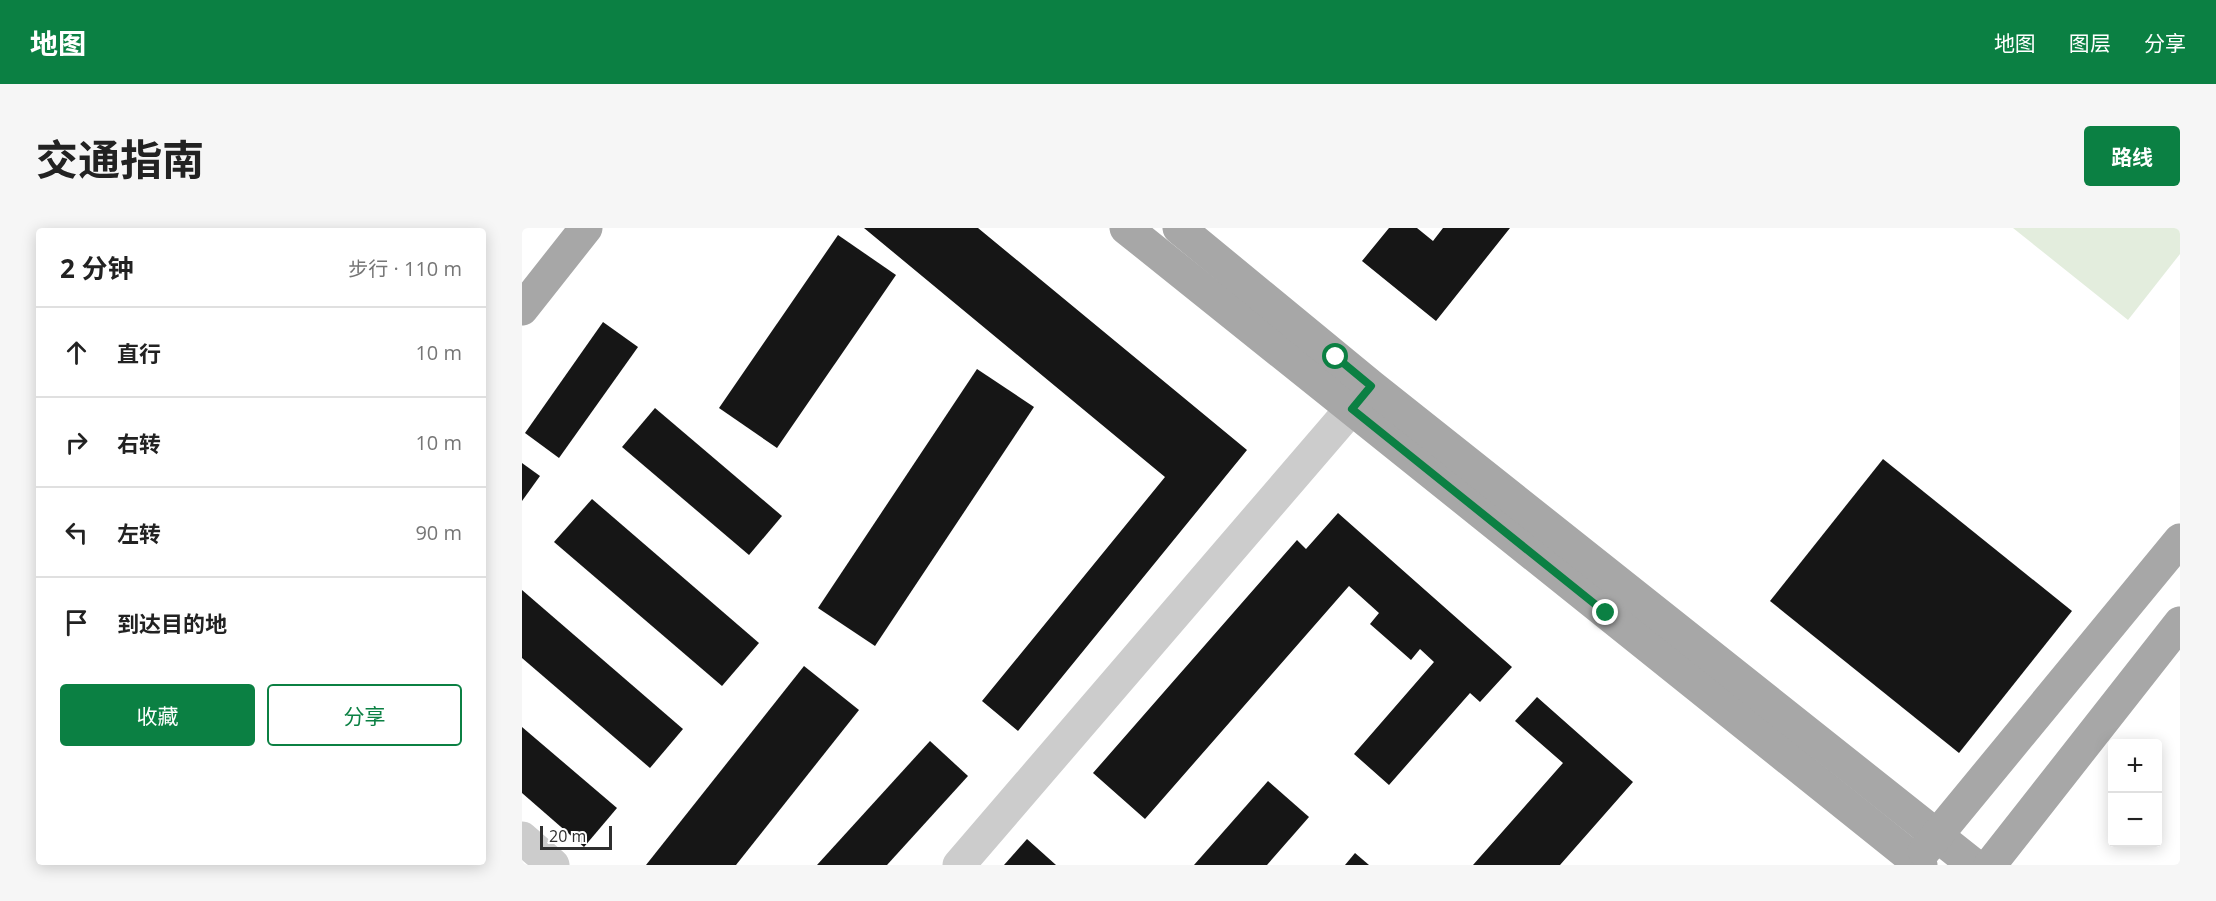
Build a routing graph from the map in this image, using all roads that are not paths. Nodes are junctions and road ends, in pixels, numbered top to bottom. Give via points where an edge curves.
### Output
1 (586, 228) edge
2 (1126, 228) edge
3 (1179, 228) edge
4 (522, 309) edge
5 (1361, 397) junction
6 (2180, 540) edge
7 (2180, 623) edge
8 (1937, 836) junction
9 (522, 838) edge
10 (1916, 864) edge
11 (552, 865) edge
12 (959, 865) edge
13 (1974, 865) edge
14 (1990, 865) edge

1 - 4 main road
2 - 5 main road
3 - 5 main road
5 - 8 main road
5 - 10 main road
5 - 12 street
6 - 8 main road
7 - 14 main road
8 - 10 main road
8 - 13 main road
9 - 11 street

